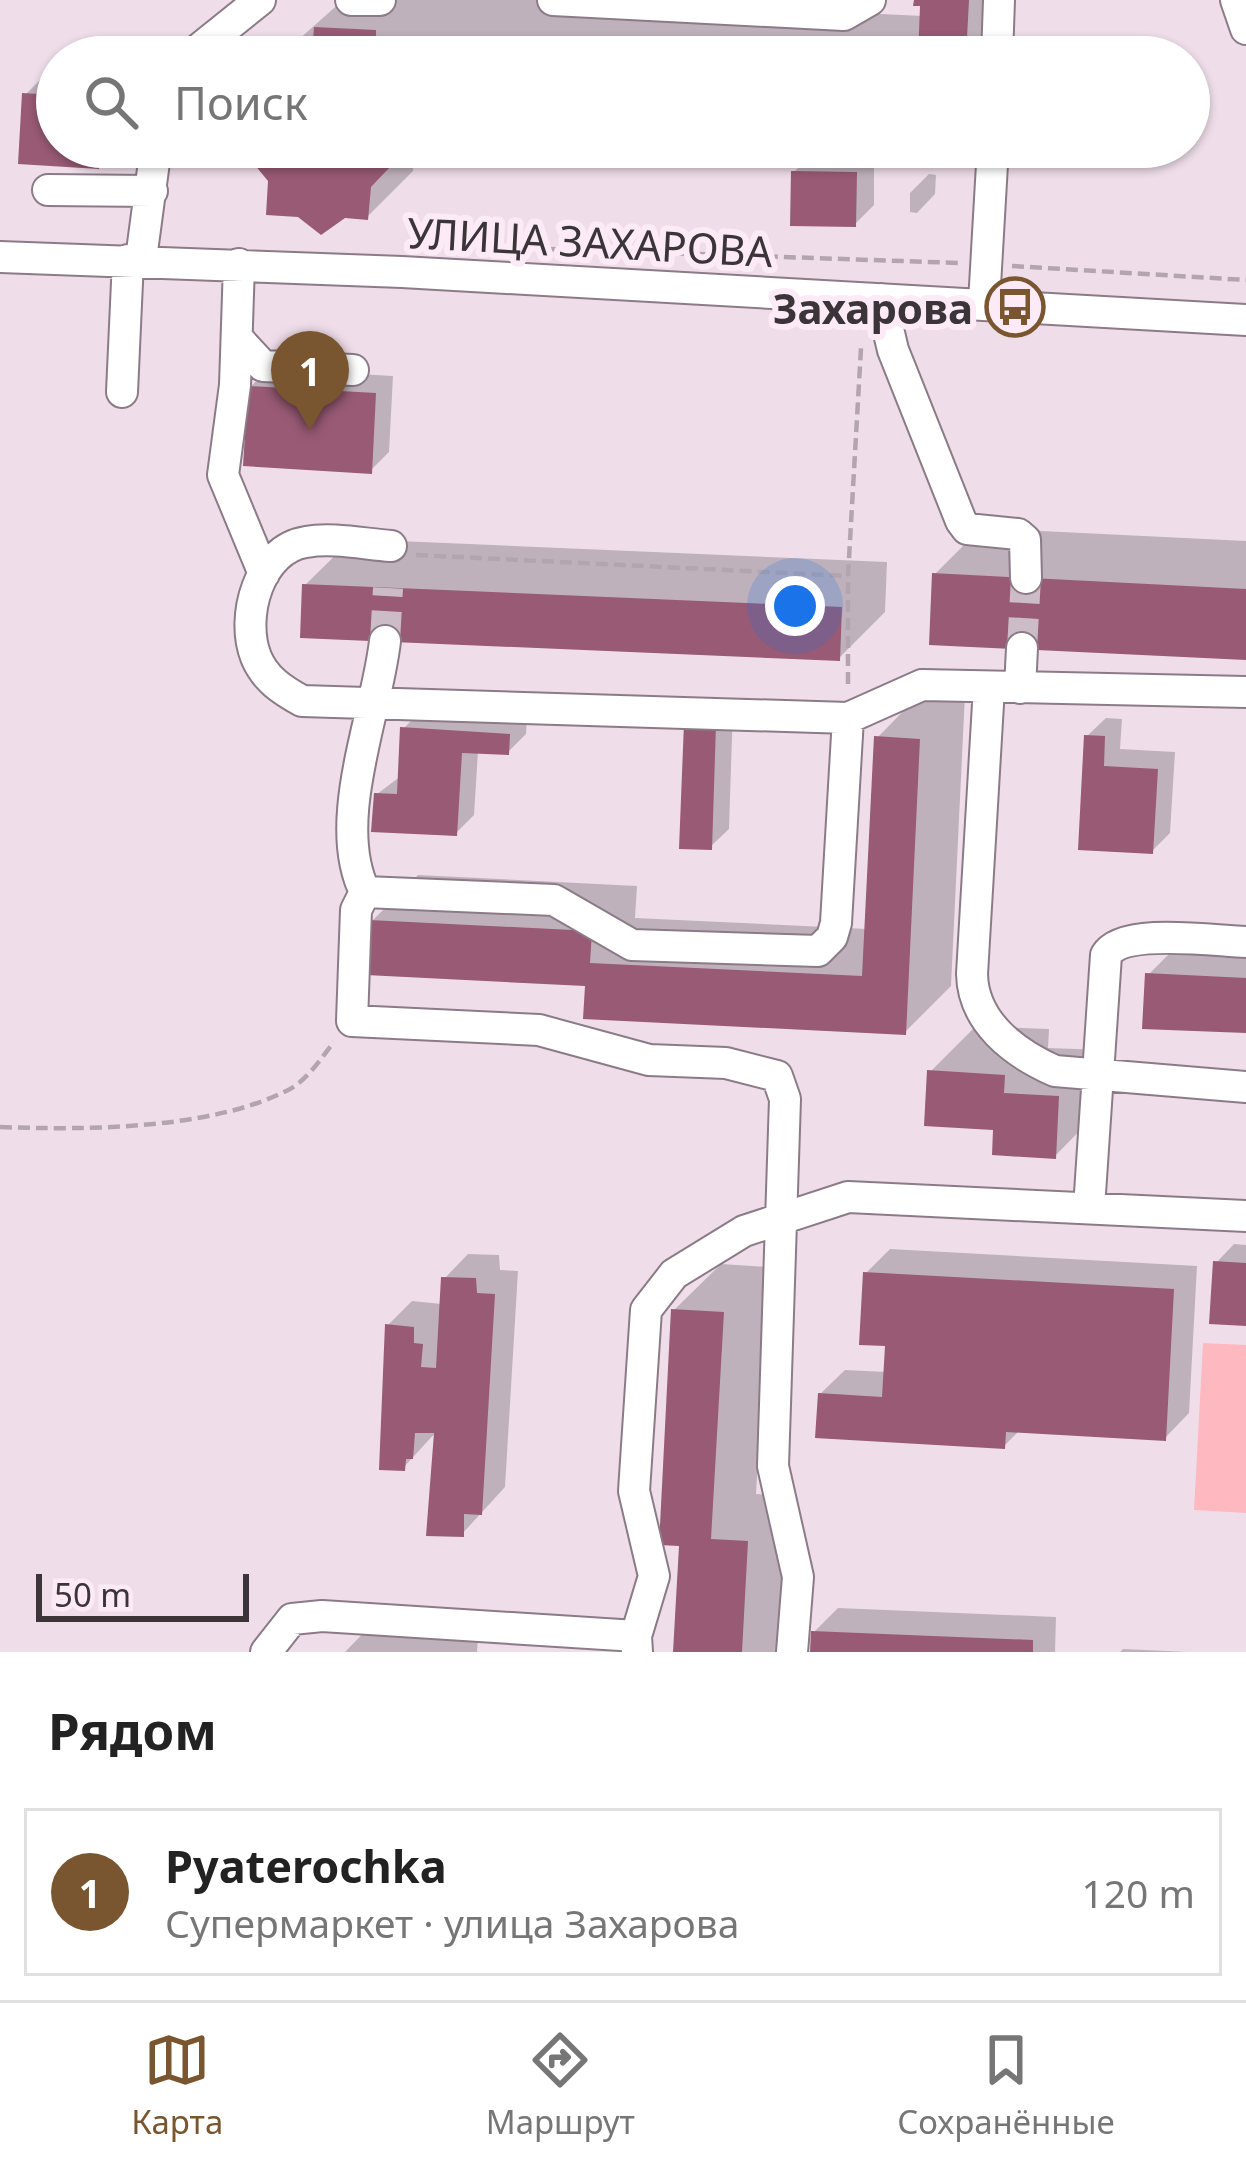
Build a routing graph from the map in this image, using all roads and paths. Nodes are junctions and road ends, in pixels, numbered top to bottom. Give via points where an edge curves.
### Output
1 (260, 0) edge
2 (351, 0) edge
3 (380, 0) edge
4 (553, 0) edge
5 (870, 0) edge
6 (999, 0) edge
7 (1236, 0) edge
8 (684, 3) edge
9 (1246, 29) edge
10 (215, 36) edge
11 (998, 36) edge
12 (154, 168) edge
13 (992, 168) edge
14 (48, 190) dead end
15 (152, 191) junction
16 (0, 257) edge
17 (134, 259) junction
18 (867, 259) dead end
19 (239, 264) junction
20 (987, 265) junction
21 (1246, 280) edge
22 (872, 299) junction
23 (985, 302) junction
24 (1246, 320) edge
25 (238, 340) junction
26 (353, 370) dead end
27 (122, 392) dead end
28 (402, 550) joint
29 (264, 574) junction
30 (848, 576) junction
31 (1026, 578) tunnel mouth
32 (385, 641) tunnel mouth
33 (1022, 648) tunnel mouth
34 (1005, 688) junction
35 (1246, 692) edge
36 (374, 704) junction
37 (848, 718) junction
38 (365, 892) junction
39 (1246, 942) edge
40 (352, 1021) junction
41 (1095, 1075) junction
42 (1246, 1087) edge
43 (0, 1127) edge
44 (1089, 1208) junction
45 (1246, 1216) edge
46 (779, 1219) junction
47 (481, 1638) edge
48 (637, 1644) edge
49 (266, 1652) edge
50 (792, 1652) edge

1 - 10 street
2 - 3 street
4 - 8 street
5 - 8 street via 844,15
6 - 11 street
7 - 9 street
12 - 15 street
13 - 20 street
14 - 15 street
15 - 17 street
16 - 17 street, УЛИЦА ЗАХАРОВА
17 - 19 street, УЛИЦА ЗАХАРОВА
17 - 27 street
18 - 22 path
19 - 22 street, УЛИЦА ЗАХАРОВА
19 - 25 street
20 - 21 path
20 - 23 street
22 - 23 street, УЛИЦА ЗАХАРОВА
22 - 30 path
22 - 31 street via 961,521 1025,540
23 - 24 street, УЛИЦА ЗАХАРОВА
25 - 26 street via 263,366
25 - 29 street via 223,475
28 - 29 street via 304,542
28 - 30 path
29 - 36 street via 251,635 276,686 302,701
30 - 37 path
32 - 36 street
33 - 34 street
34 - 35 street
34 - 37 street via 922,685
34 - 41 street via 975,1005 1037,1064
36 - 37 street
36 - 38 street via 362,742 356,822
37 - 38 street via 836,923 818,951 632,945 554,900
38 - 40 street via 356,910
39 - 41 street via 1131,938 1112,945 1102,968
40 - 43 path via 291,1089 253,1101 128,1129
40 - 46 street via 539,1030 649,1060 765,1069 777,1076 785,1099
41 - 42 street
41 - 44 street
44 - 45 street
44 - 46 street via 848,1197
46 - 48 street via 674,1274 646,1310 634,1491 654,1576
46 - 50 street via 773,1466 798,1577
47 - 48 street
47 - 49 street via 292,1619

